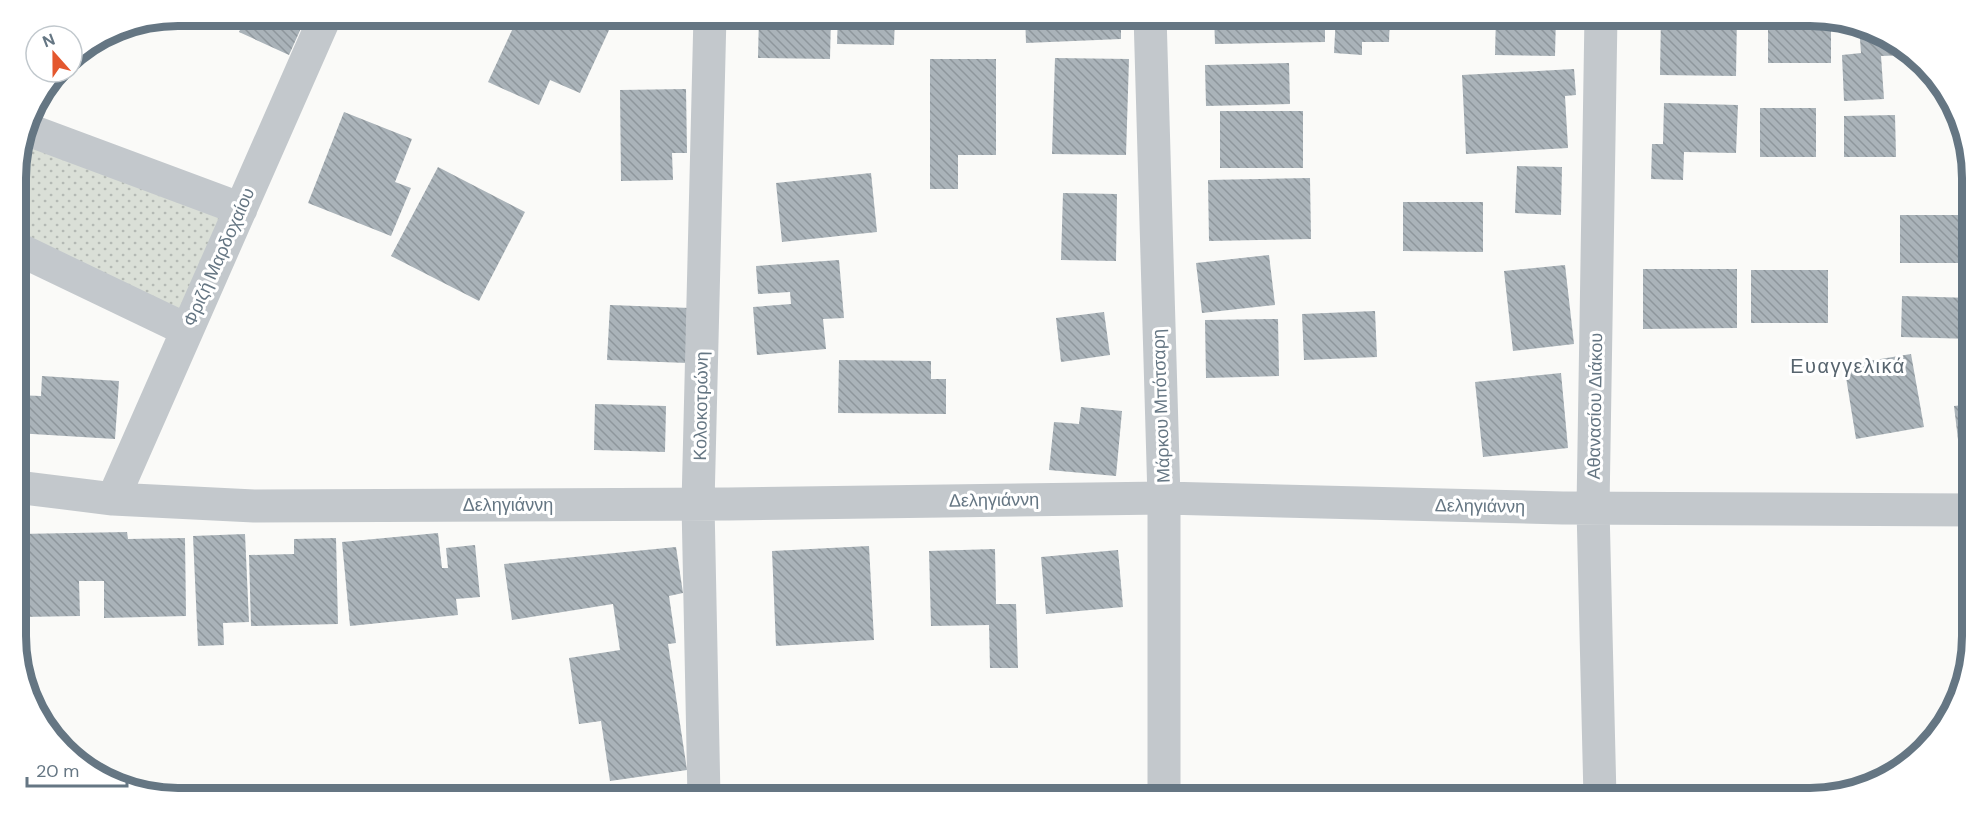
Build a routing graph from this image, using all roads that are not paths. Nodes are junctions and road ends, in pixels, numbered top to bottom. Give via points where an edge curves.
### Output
1 (321, 26) edge
2 (710, 26) edge
3 (1150, 26) edge
4 (1601, 26) edge
5 (33, 132) edge
6 (241, 209) junction
7 (26, 253) edge
8 (188, 330) junction
9 (26, 488) edge
10 (1164, 498) junction
11 (113, 499) junction
12 (698, 504) junction
13 (1593, 508) junction
14 (1962, 510) edge
15 (1164, 787) edge
16 (1600, 787) edge
17 (704, 788) edge

1 - 6 street, Φριζή Μαρδοχαίου
2 - 12 street, Κολοκοτρώνη
3 - 10 street, Μάρκου Μπότσαρη
4 - 13 street, Αθανασίου Διάκου
5 - 6 street
6 - 8 street, Φριζή Μαρδοχαίου
7 - 8 street
8 - 11 street, Φριζή Μαρδοχαίου
9 - 11 street, Δεληγιάννη
10 - 12 street, Δεληγιάννη
10 - 13 street, Δεληγιάννη
10 - 15 street, Μάρκου Μπότσαρη
11 - 12 street, Δεληγιάννη via 254,506
12 - 17 street, Κολοκοτρώνη
13 - 14 street, Δεληγιάννη
13 - 16 street, Αθανασίου Διάκου

